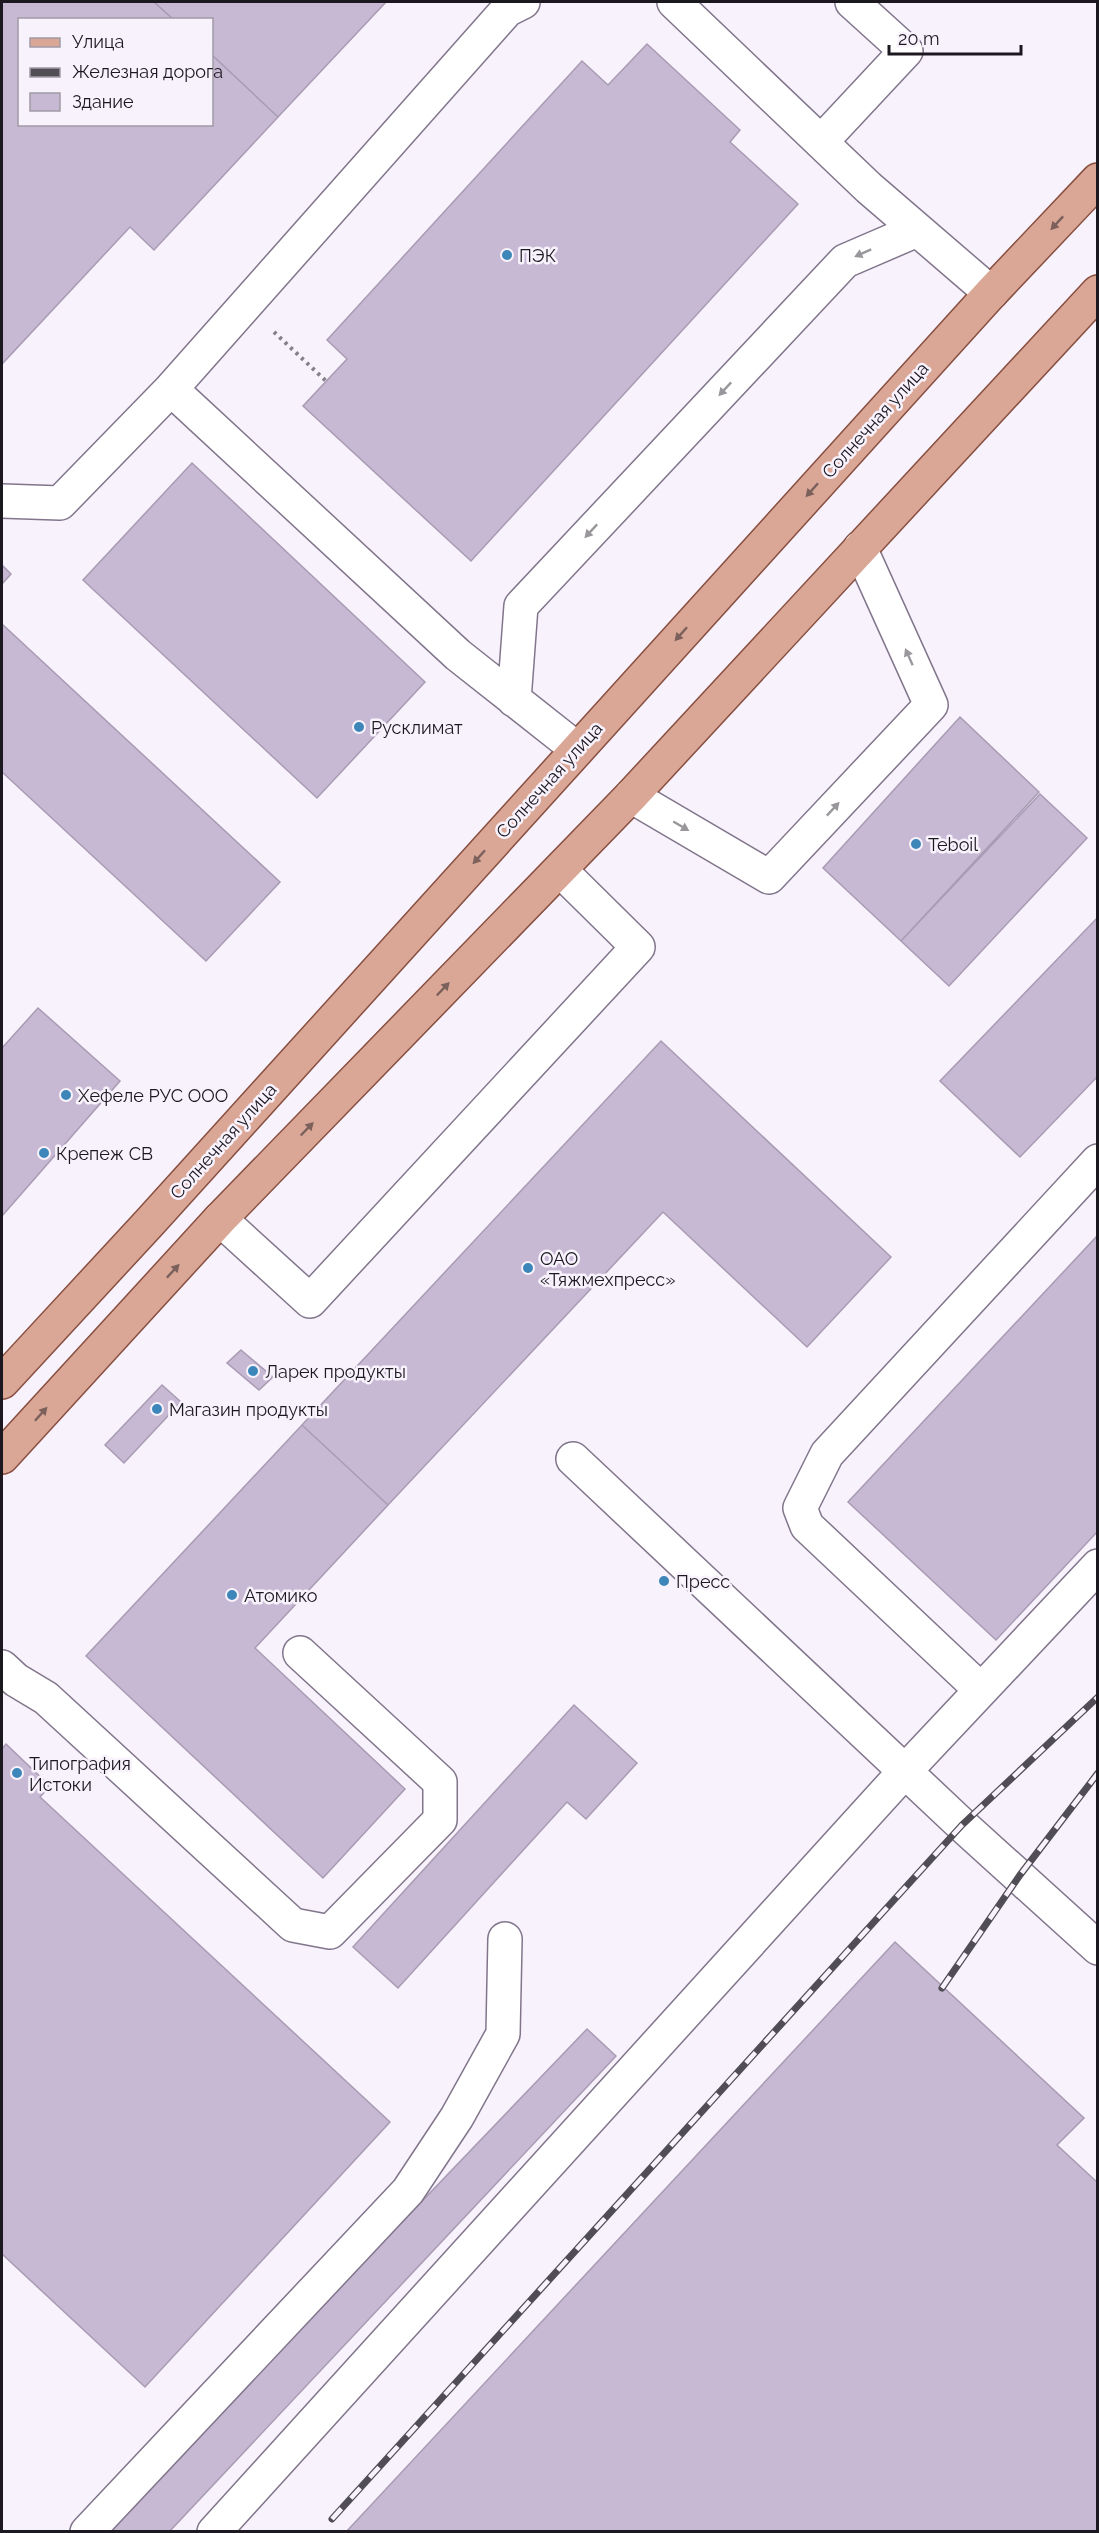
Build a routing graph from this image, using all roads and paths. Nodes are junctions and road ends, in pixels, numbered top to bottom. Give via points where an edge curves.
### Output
1 (523, 2) edge
2 (674, 2) edge
3 (852, 2) edge
4 (821, 142) junction
5 (1098, 180) edge
6 (917, 230) junction
7 (1098, 292) edge
8 (991, 293) junction
9 (246, 304) junction
10 (326, 381) dead end
11 (171, 389) junction
12 (2, 501) edge
13 (860, 549) junction
14 (514, 700) junction
15 (577, 748) junction
16 (631, 796) junction
17 (560, 870) junction
18 (1098, 1161) edge
19 (220, 1219) junction
20 (2, 1382) edge
21 (2, 1457) edge
22 (573, 1459) dead end
23 (1098, 1566) edge
24 (300, 1653) dead end
25 (2, 1666) edge
26 (981, 1690) junction
27 (906, 1770) junction
28 (505, 1939) dead end
29 (1098, 1948) edge
30 (87, 2532) edge
31 (214, 2532) edge

1 - 9 street via 507,10
2 - 4 street
3 - 4 street via 906,51
4 - 6 street
5 -> 8 main road, Солнечная улица
6 - 8 street
6 -> 14 street via 845,261 521,606
7 - 13 main road
8 -> 15 main road, Солнечная улица
9 - 10 path
9 - 11 street
11 - 12 street via 60,503
11 - 14 street via 458,655
13 - 16 main road
16 -> 13 street via 769,877 931,705
14 - 15 street
15 -> 20 main road, Солнечная улица
16 - 17 main road
19 -> 17 main road
17 - 19 street via 638,947 310,1302
18 - 26 street via 827,1454 800,1508 807,1526
21 -> 19 main road
22 - 27 street
23 - 26 street
24 - 25 street via 440,1782 440,1820 330,1932 293,1925 46,1698 16,1680
26 - 27 street
27 - 29 street
27 - 31 street
28 - 30 street via 503,2034 457,2117 408,2191

